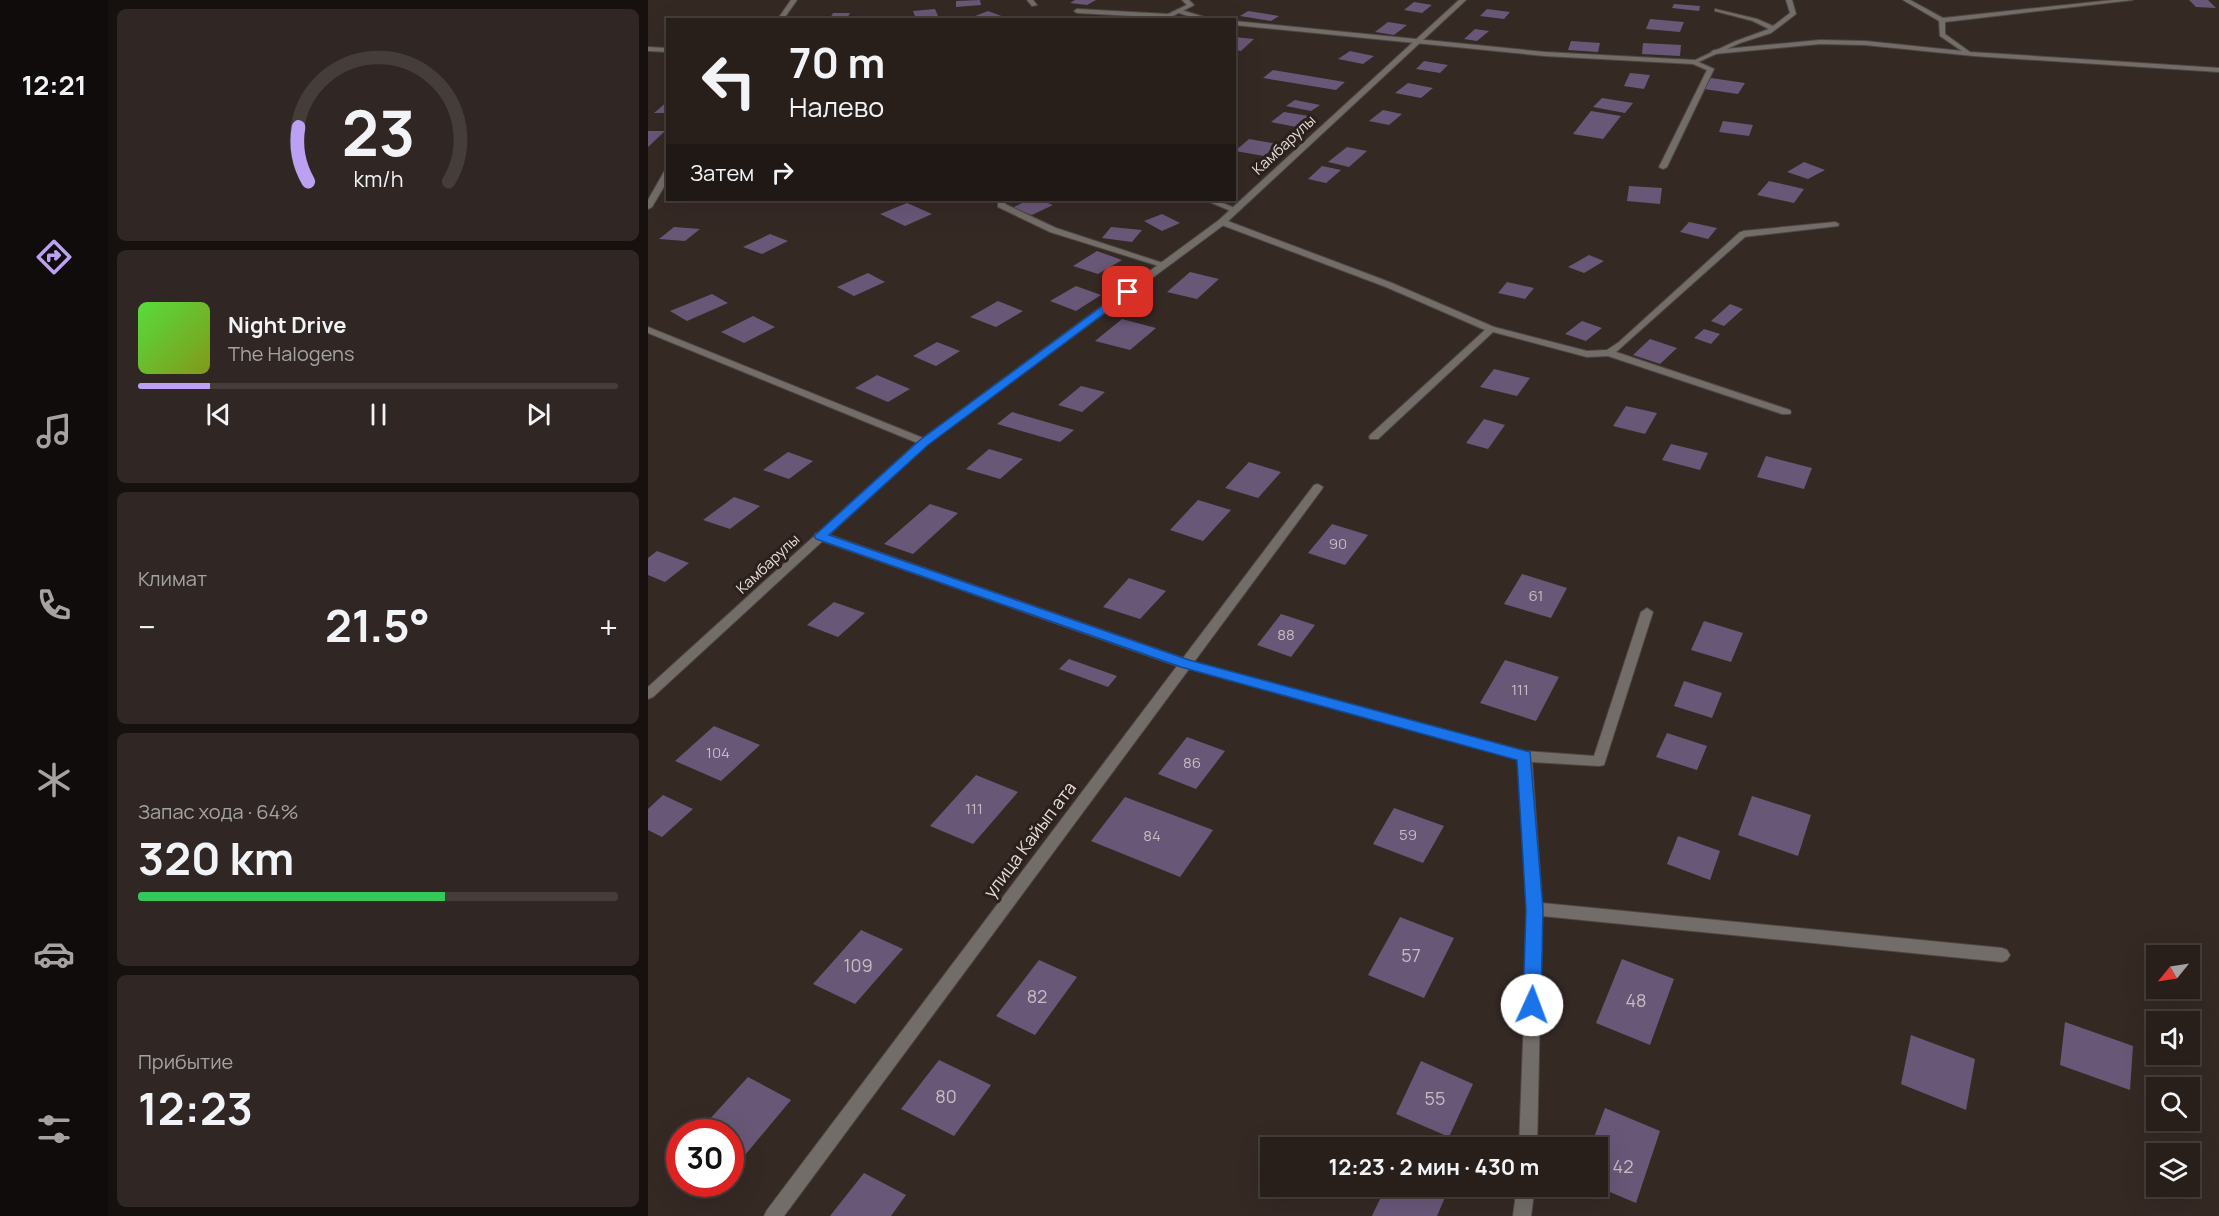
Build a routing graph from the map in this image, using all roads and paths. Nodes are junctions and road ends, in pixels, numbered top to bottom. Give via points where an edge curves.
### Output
1 (794, 0) edge
2 (1185, 0) edge
3 (1463, 0) edge
4 (1789, 0) edge
5 (1906, 0) edge
6 (2130, 0) edge
7 (1717, 10) dead end
8 (1077, 11) dead end
9 (1178, 11) junction
10 (781, 18) edge
11 (1202, 18) edge
12 (1942, 20) junction
13 (1236, 23) edge
14 (1774, 29) junction
15 (1418, 42) junction
16 (648, 50) edge
17 (666, 50) edge
18 (1714, 52) junction
19 (1974, 54) junction
20 (1694, 62) junction
21 (2219, 70) edge
22 (1663, 167) dead end
23 (666, 176) edge
24 (1002, 201) edge
25 (1212, 201) edge
26 (648, 207) edge
27 (1236, 210) junction
28 (1222, 222) junction
29 (1835, 224) dead end
30 (1165, 265) junction
31 (1491, 329) junction
32 (648, 330) edge
33 (1609, 353) junction
34 (1786, 412) dead end
35 (1374, 437) dead end
36 (924, 442) junction
37 (1318, 487) dead end
38 (820, 536) junction
39 (1647, 612) dead end
40 (1186, 664) junction
41 (648, 694) edge
42 (1525, 756) junction
43 (1535, 909) junction
44 (2002, 955) dead end
45 (1528, 1137) edge
46 (1525, 1197) edge
47 (773, 1216) edge
48 (1522, 1216) edge

1 - 10 street
2 - 9 street via 1191,5
3 - 15 street, Камбарулы
4 - 14 street via 1793,14
5 - 12 street
6 - 12 street
7 - 14 street
8 - 9 street via 1168,16
9 - 11 street
12 - 19 street via 1942,35
13 - 15 street
14 - 18 street
15 - 20 street
15 - 27 street, Камбарулы
16 - 17 street
18 - 19 street via 1820,42
18 - 20 street
19 - 21 street
20 - 22 street via 1711,69
23 - 26 street
24 - 30 street via 1053,230
25 - 27 street
27 - 28 street, Камбарулы
28 - 30 street, Камбарулы
28 - 31 street via 1389,285
29 - 33 street via 1743,234
30 - 36 street, Камбарулы
31 - 33 street via 1587,354
31 - 35 street
32 - 36 street
33 - 34 street
36 - 38 street, Камбарулы
37 - 40 street, улица Кайып ата
38 - 40 street
38 - 41 street, Камбарулы
39 - 42 street via 1599,760
40 - 42 street
40 - 47 street, улица Кайып ата
42 - 43 street
43 - 44 street
43 - 45 street
46 - 48 street

